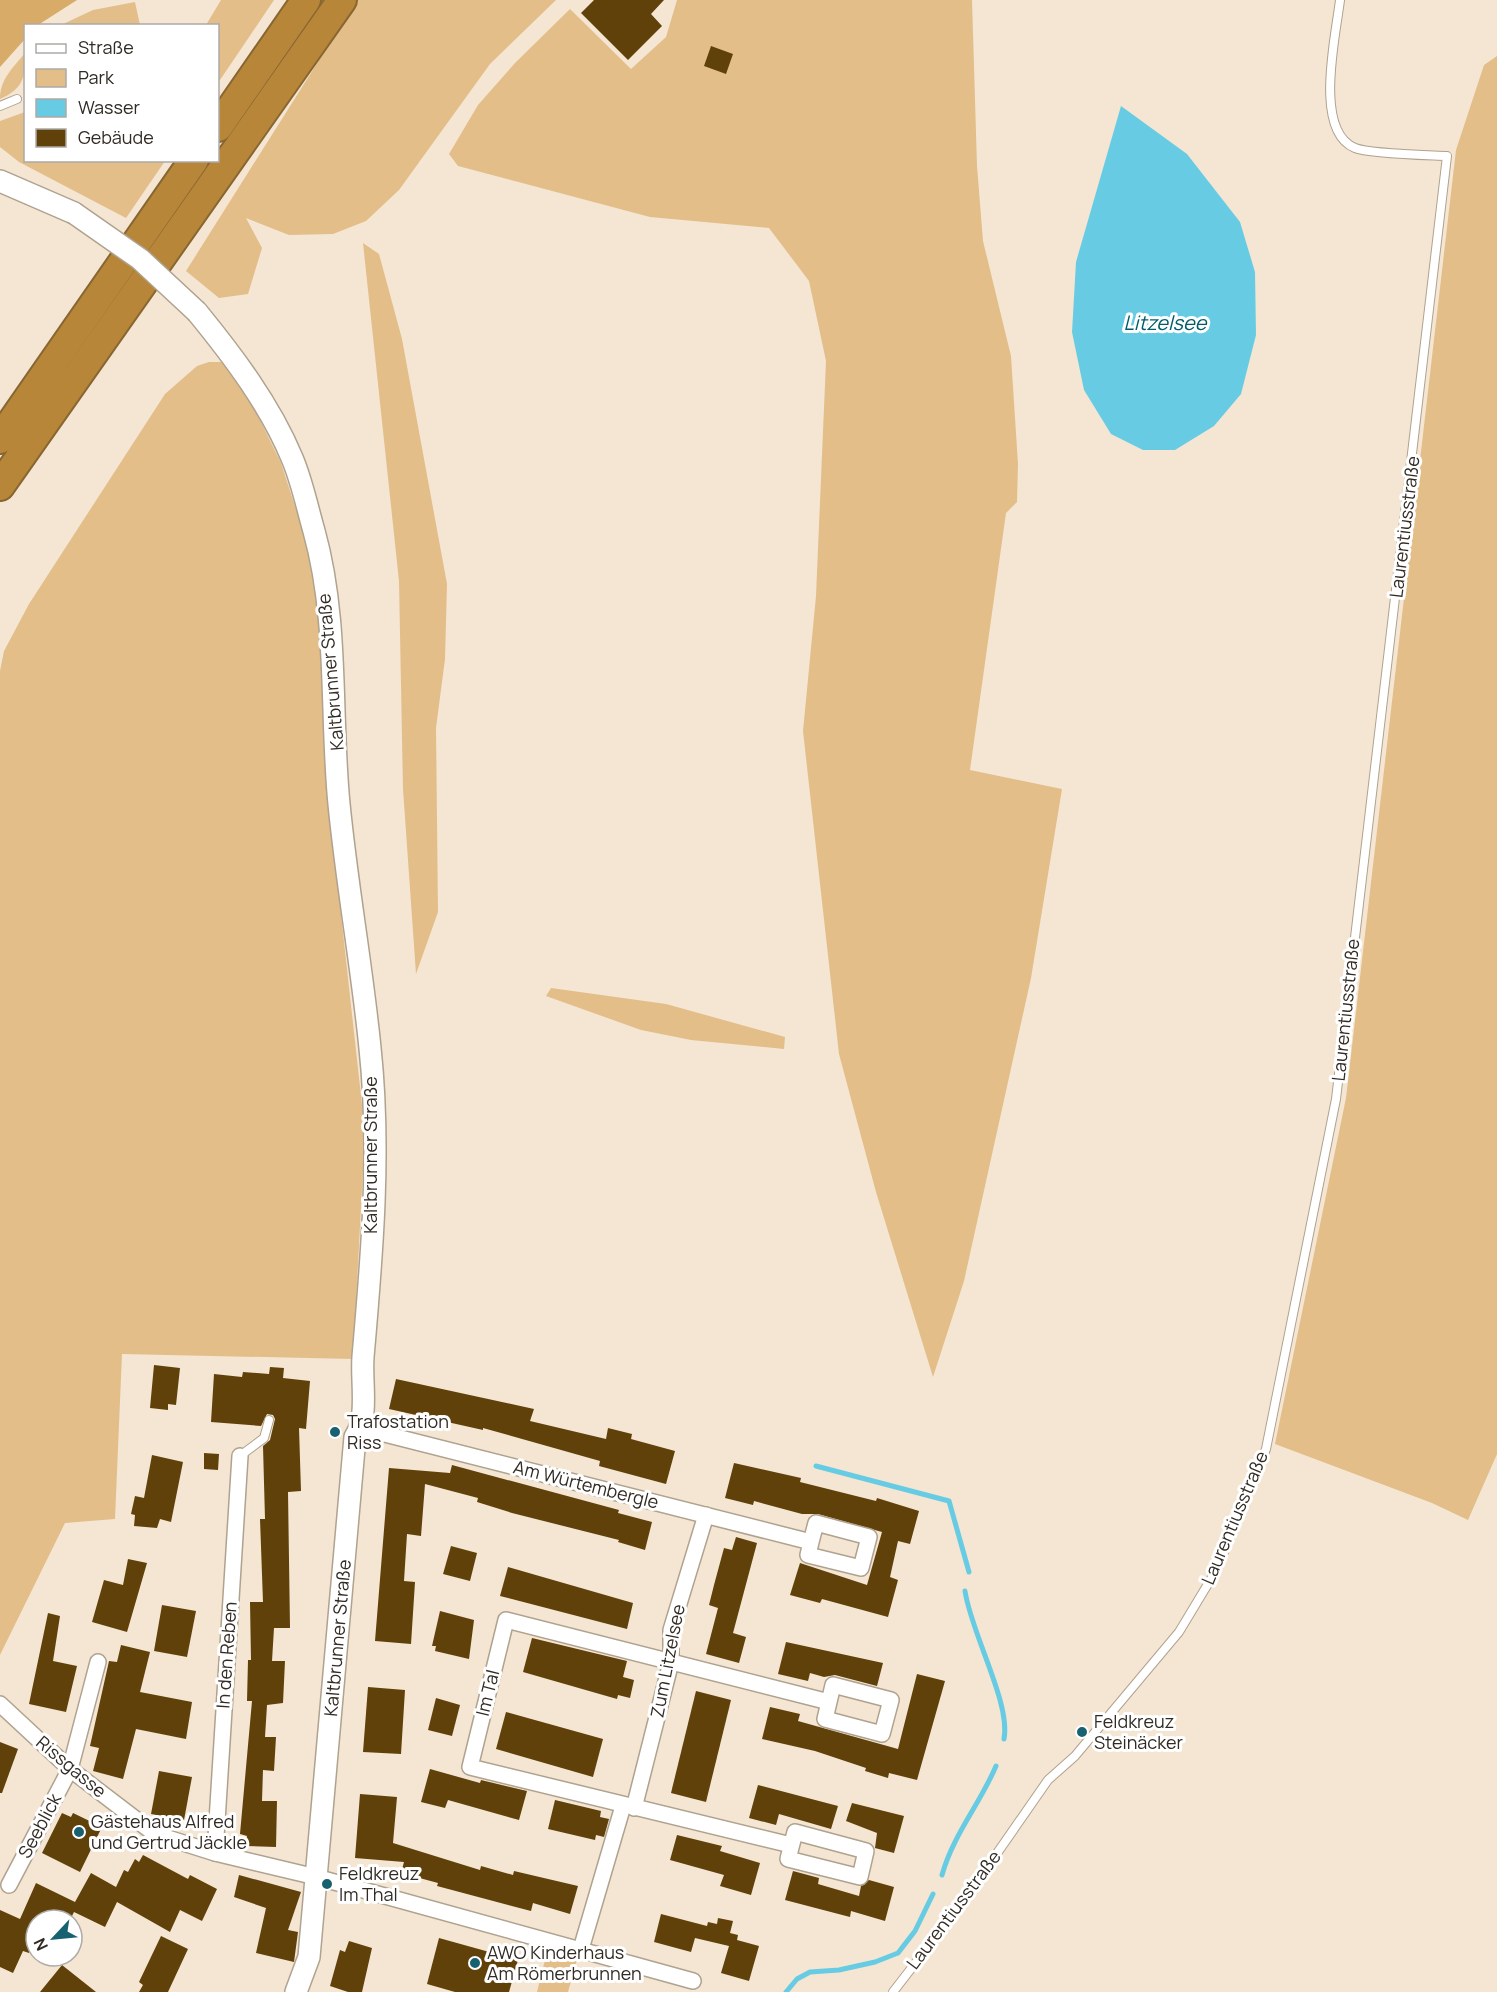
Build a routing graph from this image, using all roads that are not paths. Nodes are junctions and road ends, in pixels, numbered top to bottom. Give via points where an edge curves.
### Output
1 (306, 0) edge
2 (342, 0) edge
3 (1340, 0) edge
4 (17, 99) dead end
5 (0, 106) edge
6 (219, 126) edge
7 (193, 162) edge
8 (0, 181) edge
9 (0, 439) edge
10 (0, 486) edge
11 (268, 1420) dead end
12 (362, 1428) junction
13 (240, 1456) joint
14 (706, 1515) junction
15 (811, 1542) dead end
16 (98, 1662) dead end
17 (671, 1662) junction
18 (829, 1702) junction
19 (0, 1704) edge
20 (70, 1769) junction
21 (629, 1807) junction
22 (791, 1845) junction
23 (215, 1853) junction
24 (316, 1877) junction
25 (9, 1886) dead end
26 (581, 1949) junction
27 (693, 1981) dead end
28 (296, 1992) edge
29 (893, 1992) edge

1 - 6 highway
2 - 10 highway
3 - 29 lane, Laurentiusstraße via 1330,94 1332,121 1343,141 1356,149 1447,156 1336,1099 1266,1449 1217,1569 1179,1632 1075,1756 1048,1780 968,1895
4 - 5 lane
7 - 9 highway
8 - 12 street, Kaltbrunner Straße, bridge via 74,213 140,259 196,312 254,389 292,458 315,535 328,611 339,802 370,1049 375,1128
11 - 13 lane via 264,1438
12 - 14 street, Am Würtembergle
12 - 24 street, Kaltbrunner Straße via 355,1437
13 - 23 street, In den Reben
14 - 15 street, Am Würtembergle
14 - 17 street, Zum Litzelsee via 671,1630
16 - 20 street, Seeblick
17 - 18 street, Im Tal
17 - 21 street, Zum Litzelsee
17 - 21 street, Im Tal via 506,1620 470,1767
18 - 18 street via 833,1685 891,1700 882,1734 825,1719
19 - 20 street, Rissgasse
20 - 23 street, Rissgasse via 155,1834
20 - 25 street, Seeblick
21 - 22 street, Im Tal
21 - 26 street, Zum Litzelsee
22 - 22 street via 788,1859 860,1877 867,1851 795,1832
23 - 24 street, Rissgasse
24 - 26 street, Rissgasse
24 - 28 street, Kaltbrunner Straße via 309,1957
26 - 27 street, Rissgasse

